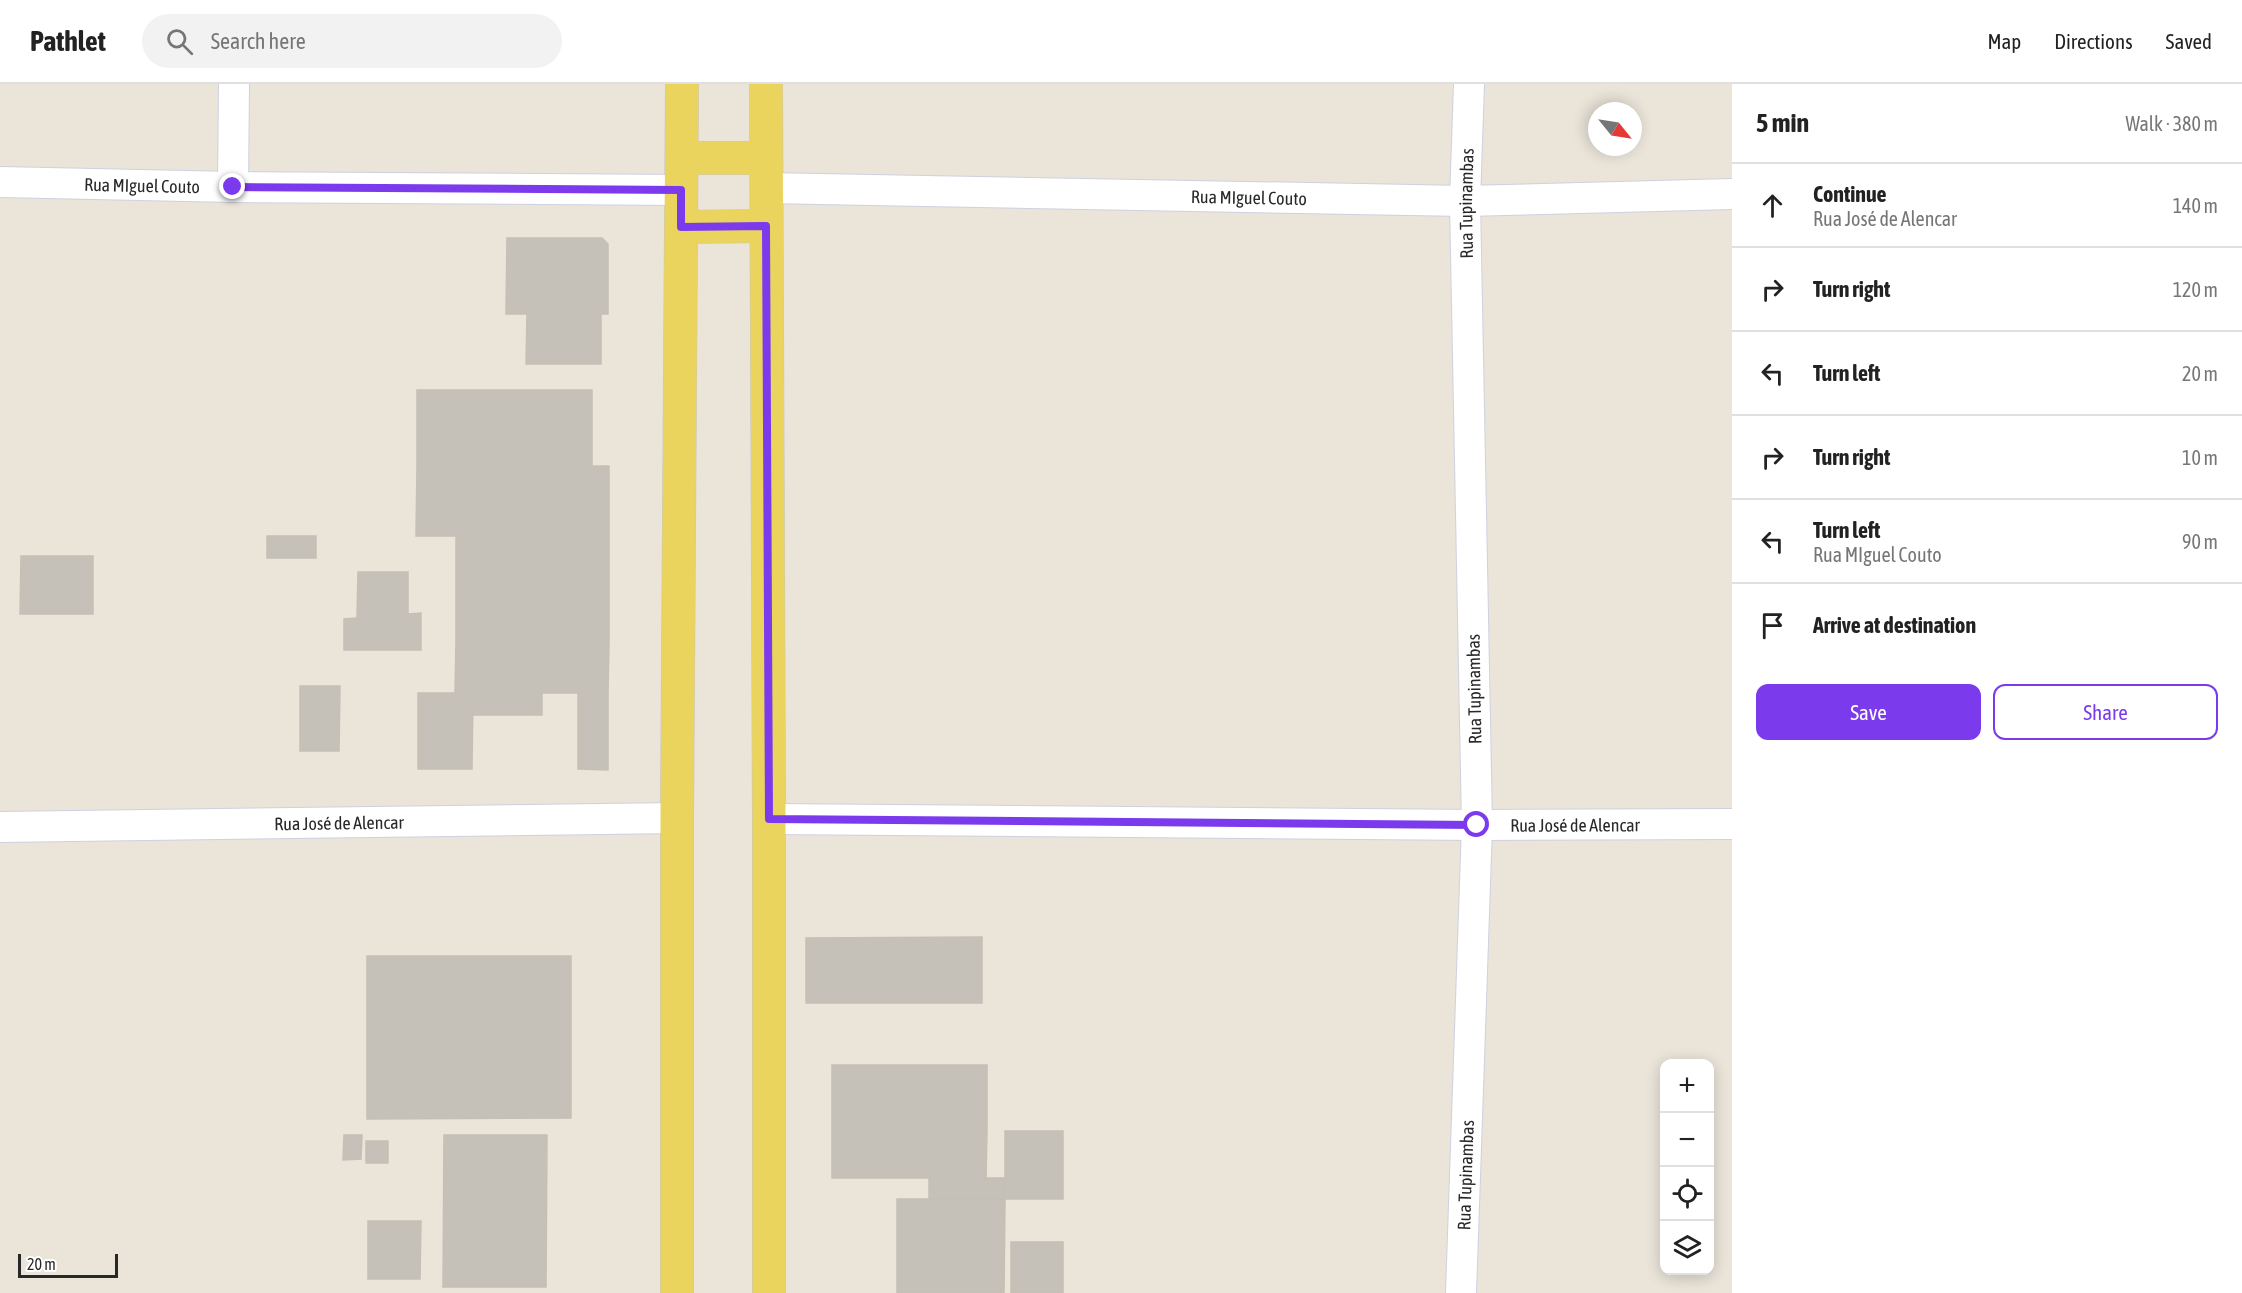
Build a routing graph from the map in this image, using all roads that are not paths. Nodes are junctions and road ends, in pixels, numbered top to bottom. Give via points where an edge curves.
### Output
1 (234, 84) edge
2 (682, 84) edge
3 (766, 84) edge
4 (1469, 84) edge
5 (682, 158) junction
6 (766, 173) junction
7 (0, 182) edge
8 (233, 187) junction
9 (681, 190) junction
10 (1732, 194) edge
11 (1465, 201) junction
12 (766, 226) junction
13 (681, 227) junction
14 (677, 818) junction
15 (769, 819) junction
16 (1732, 824) edge
17 (1477, 825) junction
18 (0, 827) edge
19 (677, 1293) edge
20 (769, 1293) edge
21 (1461, 1293) edge

1 - 8 street
2 - 5 main road
3 - 6 main road
4 - 11 street, Rua Tupinambas
5 - 6 main road
5 - 9 main road
6 - 11 street, Rua MIguel Couto
6 - 12 main road
7 - 8 street, Rua MIguel Couto
8 - 9 street, Rua MIguel Couto
9 - 13 main road
10 - 11 street, Rua MIguel Couto
11 - 17 street, Rua Tupinambas
12 - 13 main road
12 - 15 main road
13 - 14 main road
14 - 18 street, Rua José de Alencar
14 - 19 main road
15 - 17 street, Rua José de Alencar
15 - 20 main road
16 - 17 street, Rua José de Alencar
17 - 21 street, Rua Tupinambas

